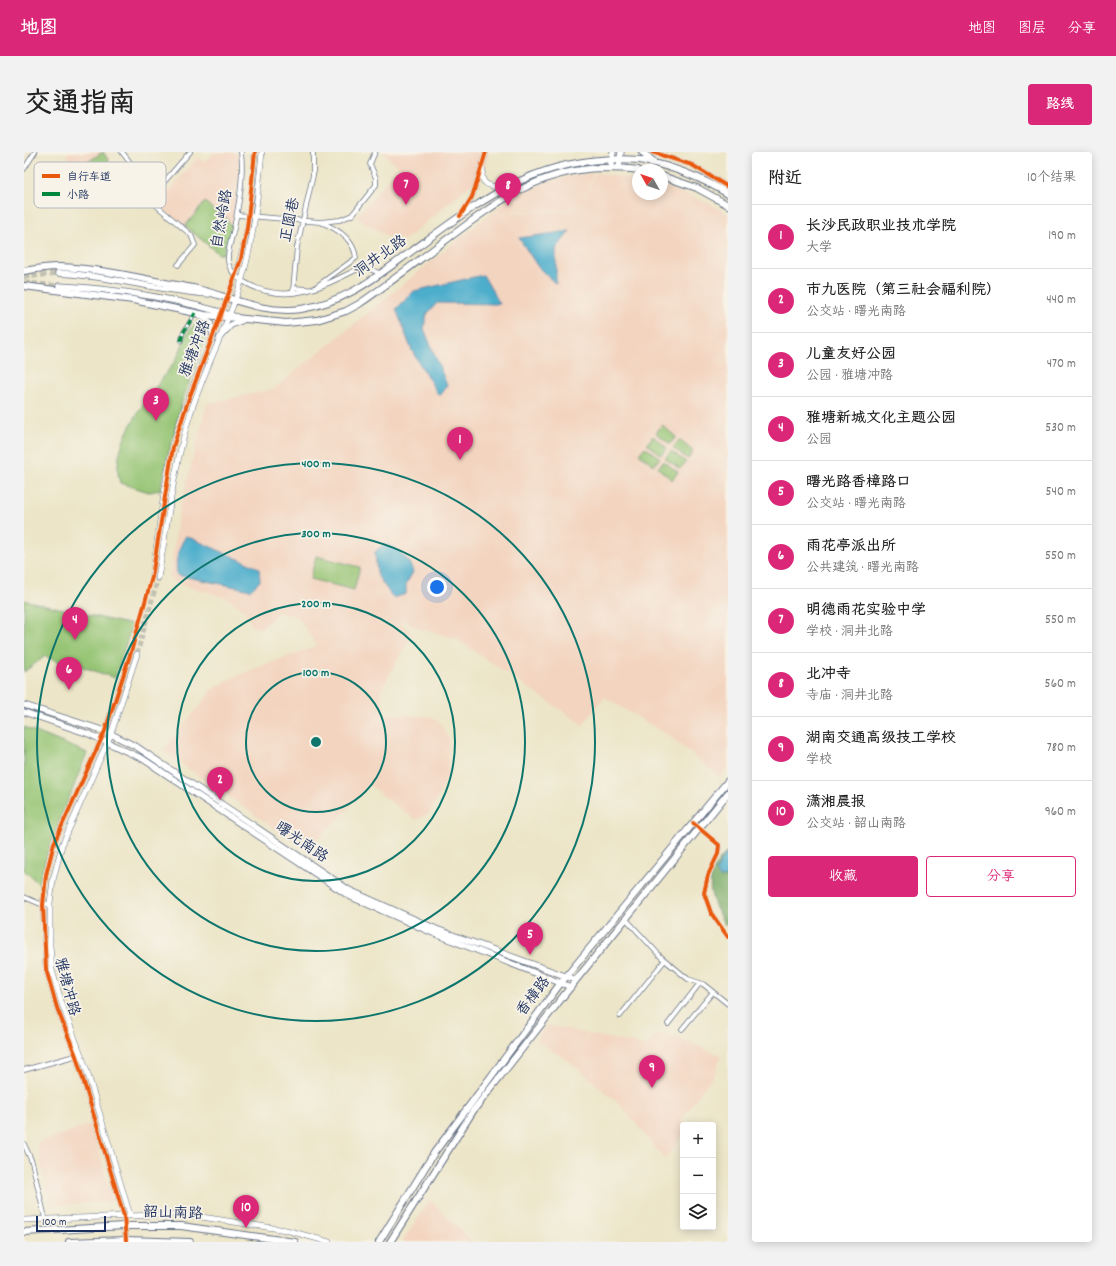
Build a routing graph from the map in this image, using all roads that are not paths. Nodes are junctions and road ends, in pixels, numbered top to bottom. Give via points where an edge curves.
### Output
1 (35, 152) edge
2 (122, 152) edge
3 (190, 152) edge
4 (241, 152) edge
5 (256, 152) edge
6 (262, 152) edge
7 (314, 152) edge
8 (375, 152) edge
9 (487, 152) edge
10 (642, 152) edge
11 (652, 152) edge
12 (596, 154) dead end
13 (612, 154) edge
14 (621, 155) edge
15 (586, 156) junction
16 (130, 162) edge
17 (656, 163) junction
18 (610, 168) junction
19 (619, 168) junction
20 (24, 169) edge
21 (632, 169) edge
22 (668, 178) edge
23 (166, 180) edge
24 (501, 186) junction
25 (728, 187) edge
26 (728, 194) edge
27 (728, 205) edge
28 (159, 208) edge
29 (237, 214) junction
30 (249, 216) junction
31 (256, 216) junction
32 (460, 216) junction
33 (303, 220) junction
34 (320, 222) junction
35 (178, 265) dead end
36 (24, 271) edge
37 (58, 272) tunnel mouth
38 (380, 274) junction
39 (235, 275) junction
40 (241, 281) junction
41 (24, 286) edge
42 (58, 286) tunnel mouth
43 (293, 291) junction
44 (215, 294) junction
45 (228, 298) junction
46 (235, 300) junction
47 (196, 314) junction
48 (222, 314) junction
49 (228, 316) junction
50 (245, 319) junction
51 (213, 336) junction
52 (220, 337) junction
53 (181, 341) dead end
54 (131, 652) tunnel mouth
55 (137, 654) tunnel mouth
56 (24, 705) edge
57 (24, 712) edge
58 (105, 731) junction
59 (111, 734) junction
60 (101, 739) junction
61 (108, 743) junction
62 (728, 781) edge
63 (728, 793) edge
64 (693, 823) junction
65 (700, 829) junction
66 (24, 897) edge
67 (50, 903) junction
68 (43, 905) junction
69 (626, 919) junction
70 (728, 937) edge
71 (665, 960) junction
72 (566, 976) junction
73 (576, 980) junction
74 (700, 983) junction
75 (560, 984) junction
76 (571, 987) junction
77 (713, 992) junction
78 (728, 1004) edge
79 (620, 1016) dead end
80 (668, 1024) dead end
81 (682, 1028) dead end
82 (78, 1055) junction
83 (24, 1070) edge
84 (24, 1144) edge
85 (124, 1216) junction
86 (130, 1216) junction
87 (45, 1218) junction
88 (24, 1220) edge
89 (124, 1226) junction
90 (24, 1232) edge
91 (126, 1240) junction
92 (103, 1241) edge
93 (69, 1242) edge
94 (190, 1242) edge
95 (295, 1242) edge
96 (329, 1242) edge
97 (379, 1242) edge
98 (390, 1242) edge

1 - 20 street
2 - 16 street
3 - 23 street
4 - 29 street, 自然岭路
5 - 30 street, 雅塘冲路
6 - 31 street, 雅塘冲路
7 - 33 street, 正圆巷 via 313,175
8 - 34 street via 370,164 376,185 362,203 352,215 340,220
9 - 24 street via 483,180 489,186
9 - 32 street via 472,197
10 - 17 main road
11 - 25 street via 692,165
12 - 15 main road
13 - 14 main road, 洞井北路
13 - 15 main road, 洞井北路
13 - 18 main road
14 - 17 main road, 洞井北路
14 - 19 main road
15 - 24 main road, 洞井北路 via 550,164
17 - 26 main road, 洞井北路 via 695,176
18 - 19 main road, 洞井北路
18 - 50 main road, 洞井北路 via 586,168 552,175 508,195 372,295 346,311 299,323
19 - 21 main road, 洞井北路
22 - 27 main road via 697,188
24 - 32 main road, 洞井北路
28 - 35 street via 191,235 195,245
29 - 30 street
29 - 39 street, 自然岭路 via 228,261
30 - 31 street
30 - 39 street, 雅塘冲路 via 241,259
31 - 33 street
31 - 40 street, 雅塘冲路
32 - 38 main road, 洞井北路
33 - 34 street
33 - 43 street, 正圆巷 via 297,247
34 - 43 street via 334,227 347,239 355,249 356,258 316,287
36 - 44 main road, 洞井北路 via 56,267 82,269
37 - 44 main road via 111,278 189,293
38 - 43 street, 自然岭路 via 362,268 316,289
38 - 46 main road, 洞井北路 via 347,295 314,306 270,309
39 - 40 street, 自然岭路
39 - 45 street, 雅塘冲路
40 - 43 street, 自然岭路 via 251,287 270,292
40 - 46 street, 雅塘冲路
41 - 47 main road, 洞井北路 via 114,297
42 - 48 main road via 126,293
44 - 45 main road, 洞井北路
45 - 46 main road, 洞井北路
45 - 48 street, 雅塘冲路
46 - 49 street, 雅塘冲路
47 - 48 main road, 洞井北路
47 - 51 main road via 210,322
47 - 53 street via 183,333
48 - 49 main road, 洞井北路
48 - 51 street, 雅塘冲路
49 - 50 main road, 洞井北路
49 - 52 street, 雅塘冲路
50 - 52 main road via 231,325
51 - 52 street, 雅塘冲路 via 173,447 155,578 180,448 188,419
54 - 58 street, 雅塘冲路
55 - 59 street, 雅塘冲路
56 - 58 main road, 曙光南路
57 - 60 main road, 曙光南路
58 - 59 main road, 曙光南路
58 - 60 street, 雅塘冲路
59 - 61 street, 雅塘冲路
59 - 72 main road, 曙光南路 via 137,747 349,890 436,929
60 - 61 main road, 曙光南路
60 - 68 street, 雅塘冲路 via 54,843 46,876
61 - 67 street, 雅塘冲路 via 62,845
61 - 75 main road, 曙光南路 via 142,759 348,896
62 - 64 main road, 香樟路
63 - 65 main road, 香樟路
64 - 65 street
64 - 72 main road, 香樟路
65 - 69 main road, 香樟路
65 - 70 street via 719,845 704,893 711,913
66 - 68 street
67 - 68 street
67 - 82 street, 雅塘冲路 via 52,970
68 - 82 street, 雅塘冲路 via 46,969 57,1008
69 - 71 street
69 - 73 main road, 香樟路
71 - 74 street via 688,979
71 - 79 street
72 - 73 main road, 曙光南路
72 - 75 main road, 香樟路
73 - 76 main road, 香樟路
74 - 77 street
74 - 80 street
75 - 76 main road, 曙光南路
75 - 97 main road, 香樟路 via 434,1153
76 - 98 main road, 香樟路 via 473,1111
77 - 78 street
77 - 81 street
82 - 83 street
82 - 85 street, 雅塘冲路
82 - 86 street, 雅塘冲路
84 - 87 street via 32,1162
85 - 86 street
85 - 87 street
85 - 89 street, 雅塘冲路
86 - 96 street via 170,1214 209,1217 286,1230
87 - 88 street
89 - 90 main road, 韶山南路
89 - 91 street, 雅塘冲路
89 - 95 main road, 韶山南路 via 196,1227
91 - 92 main road, 韶山南路
91 - 94 main road, 韶山南路
92 - 93 main road, 韶山南路

